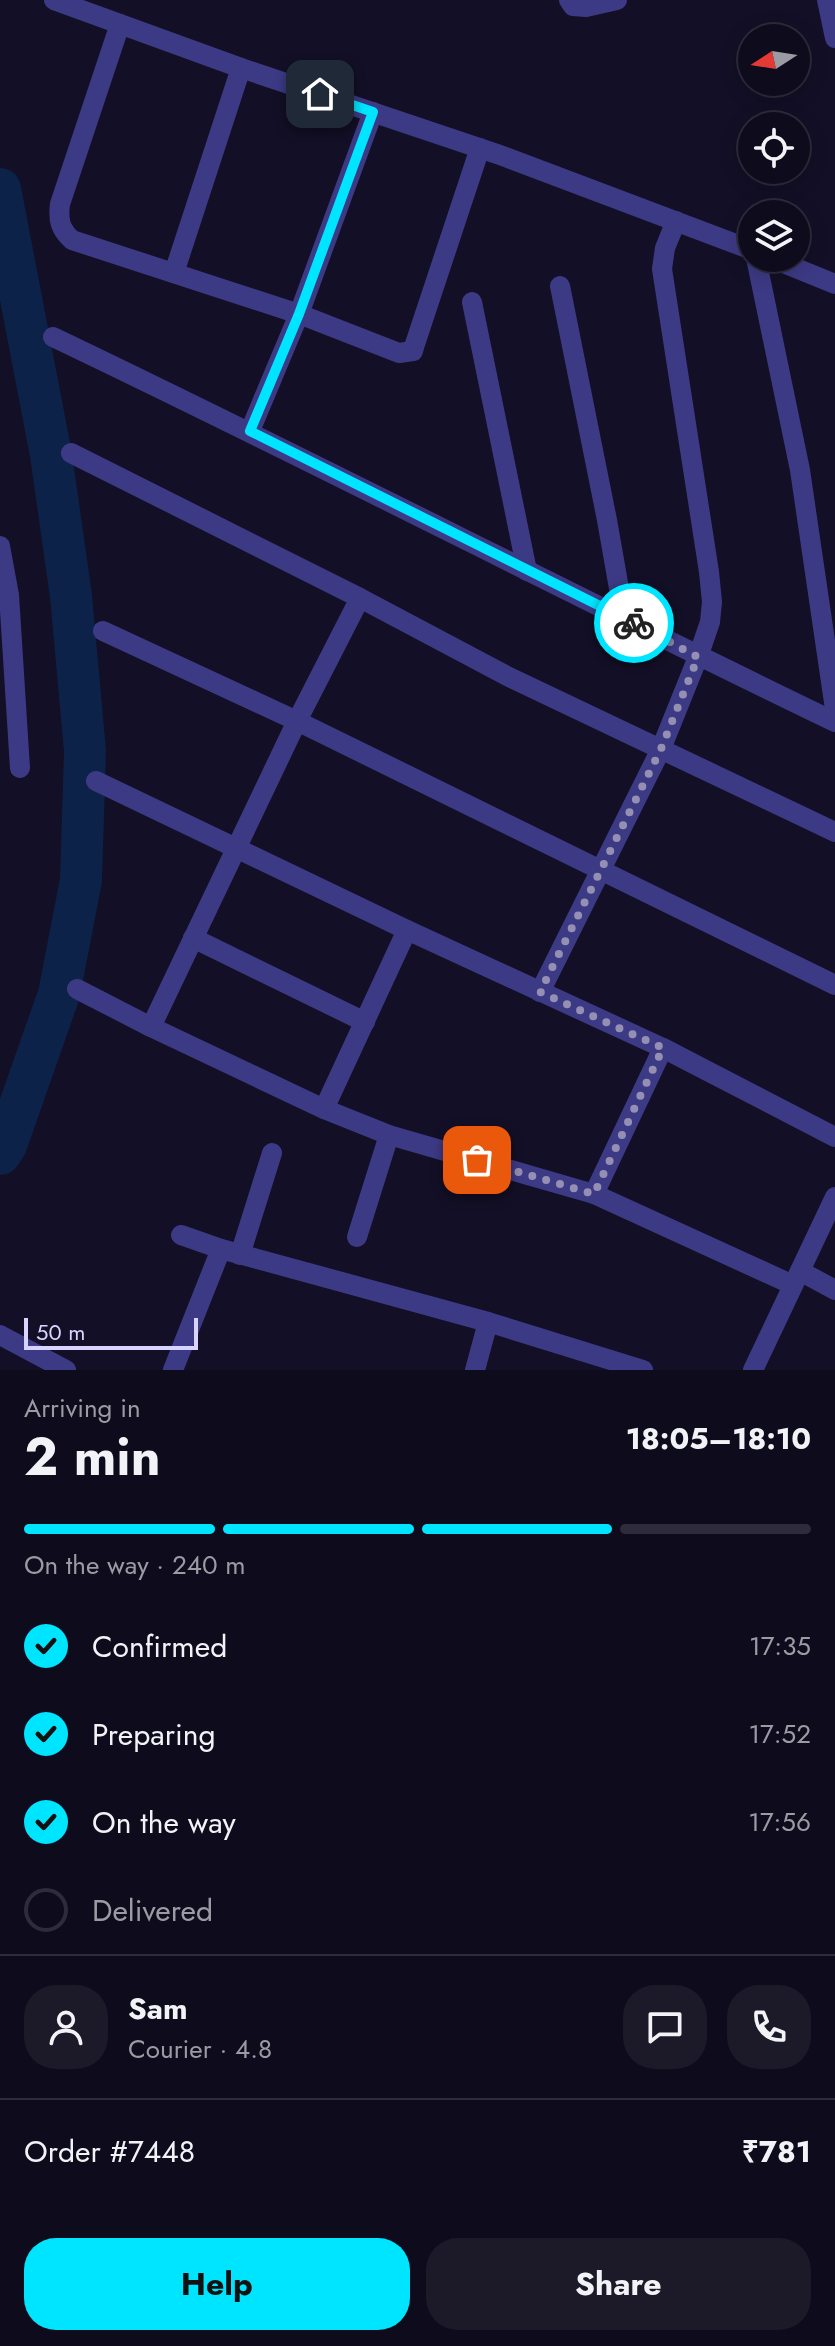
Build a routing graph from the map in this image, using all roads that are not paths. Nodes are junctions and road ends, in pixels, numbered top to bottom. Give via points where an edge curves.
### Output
1 (54, 0) edge
2 (569, 0) edge
3 (617, 0) edge
4 (827, 0) edge
5 (120, 24) junction
6 (835, 38) edge
7 (241, 68) junction
8 (373, 112) junction
9 (480, 148) junction
10 (676, 221) junction
11 (738, 245) edge
12 (759, 272) edge
13 (805, 272) edge
14 (174, 273) junction
15 (835, 284) edge
16 (560, 286) dead end
17 (472, 302) dead end
18 (299, 314) junction
19 (53, 337) dead end
20 (250, 431) junction
21 (71, 453) dead end
22 (0, 546) edge
23 (527, 571) junction
24 (360, 598) junction
25 (624, 617) junction
26 (103, 631) dead end
27 (830, 636) edge
28 (698, 657) junction
29 (835, 709) edge
30 (297, 721) junction
31 (835, 722) edge
32 (661, 749) junction
33 (20, 768) dead end
34 (96, 781) dead end
35 (835, 832) edge
36 (236, 847) junction
37 (601, 870) junction
38 (407, 930) junction
39 (193, 938) junction
40 (835, 985) edge
41 (77, 989) dead end
42 (540, 992) junction
43 (365, 1022) junction
44 (151, 1027) junction
45 (663, 1048) junction
46 (324, 1109) junction
47 (389, 1135) junction
48 (835, 1137) edge
49 (272, 1153) dead end
50 (594, 1194) junction
51 (835, 1197) edge
52 (181, 1235) dead end
53 (357, 1237) dead end
54 (231, 1252) junction
55 (796, 1278) junction
56 (835, 1290) edge
57 (488, 1322) junction
58 (0, 1335) edge
59 (42, 1364) edge
60 (66, 1370) edge
61 (173, 1370) edge
62 (475, 1370) edge
63 (643, 1370) edge
64 (753, 1370) edge

1 - 5 street
2 - 3 street via 579,7
4 - 6 street
5 - 7 street
5 - 14 street via 58,217 72,240
7 - 8 street
7 - 14 street
8 - 9 street
8 - 18 street
9 - 10 street
9 - 18 street via 413,351 399,353
10 - 11 street
10 - 28 street via 662,269 710,587 710,622
12 - 27 street
13 - 15 street
14 - 18 street
16 - 25 street
17 - 23 street
18 - 20 street
19 - 20 street
20 - 23 street
21 - 24 street
22 - 33 street via 9,595
23 - 25 street
24 - 30 street
24 - 32 street
25 - 28 street
26 - 30 street
27 - 29 street
28 - 31 street
28 - 32 street
30 - 36 street
30 - 37 street
32 - 35 street
32 - 37 street
34 - 36 street
36 - 38 street
36 - 39 street
37 - 40 street
37 - 42 street
38 - 42 street
38 - 43 street
39 - 43 street
39 - 44 street
41 - 44 street
42 - 45 street
43 - 46 street
44 - 46 street
45 - 48 street
45 - 50 street
46 - 47 street
47 - 50 street
47 - 53 street
49 - 54 street
50 - 55 street
51 - 55 street
52 - 54 street
54 - 57 street
54 - 61 street
55 - 56 street
55 - 64 street
57 - 62 street
57 - 63 street
58 - 59 street
59 - 60 street

